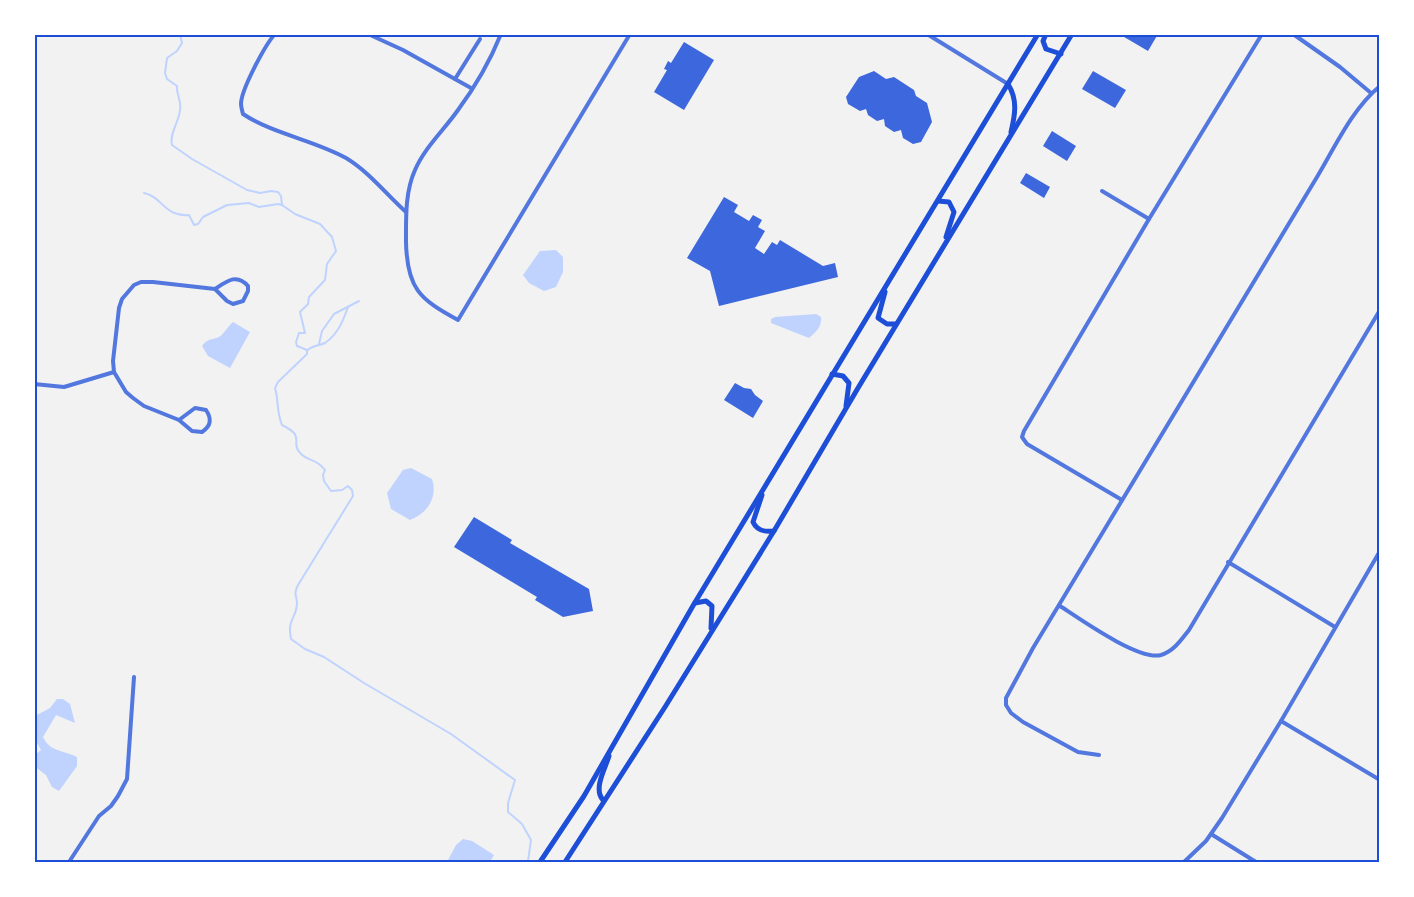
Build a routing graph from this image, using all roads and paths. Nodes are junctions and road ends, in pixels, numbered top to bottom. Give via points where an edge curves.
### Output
1 (275, 34) edge
2 (368, 34) edge
3 (501, 34) edge
4 (630, 34) edge
5 (927, 34) edge
6 (1038, 34) edge
7 (1046, 34) edge
8 (1072, 34) edge
9 (1262, 34) edge
10 (1293, 34) edge
11 (480, 39) dead end
12 (1061, 54) junction
13 (455, 79) junction
14 (1008, 84) junction
15 (1380, 86) edge
16 (471, 88) junction
17 (1371, 93) junction
18 (1010, 137) junction
19 (1102, 191) dead end
20 (938, 201) junction
21 (406, 212) junction
22 (1149, 219) junction
23 (943, 247) junction
24 (888, 282) junction
25 (215, 289) junction
26 (1380, 310) edge
27 (896, 324) junction
28 (114, 372) junction
29 (832, 374) junction
30 (34, 384) edge
31 (845, 410) junction
32 (179, 420) junction
33 (767, 482) junction
34 (1122, 500) junction
35 (774, 531) junction
36 (1380, 551) edge
37 (1228, 562) junction
38 (694, 604) junction
39 (1060, 606) junction
40 (1335, 627) junction
41 (711, 632) junction
42 (134, 677) dead end
43 (1281, 721) junction
44 (611, 748) junction
45 (1099, 755) dead end
46 (1380, 780) edge
47 (603, 800) junction
48 (1210, 834) junction
49 (69, 862) edge
50 (540, 862) edge
51 (565, 862) edge
52 (1184, 862) edge
53 (1256, 862) edge

1 - 21 street via 246,89 241,103 243,114 349,160
2 - 13 street
3 - 16 street via 491,60
4 - 21 street via 458,320 428,302 410,278
5 - 14 street
6 - 14 main road
7 - 12 main road via 1046,49
8 - 12 main road
9 - 22 street
10 - 17 street
11 - 13 street
12 - 18 main road
13 - 16 street
14 - 18 main road via 1015,104
14 - 20 main road
15 - 17 street
16 - 21 street via 415,170
17 - 34 street
18 - 23 main road
19 - 22 street
20 - 23 main road via 949,202 954,212
20 - 24 main road
22 - 34 street via 1023,437 1034,449
23 - 27 main road
24 - 27 main road via 878,318
24 - 29 main road
25 - 25 street via 237,278 248,286 243,301 233,304
25 - 28 street via 153,282 134,285 119,308
26 - 37 street
27 - 31 main road
28 - 30 street via 64,387
28 - 32 street via 133,398
29 - 31 main road via 843,376 849,383
29 - 33 main road
31 - 35 main road
32 - 32 street via 198,433 206,429 210,420 206,411 195,408
33 - 35 main road via 753,522 760,530
33 - 38 main road
34 - 39 street
35 - 41 main road
36 - 40 street
37 - 39 street via 1189,630 1174,648 1160,656 1135,651
37 - 40 street
38 - 41 main road via 706,601 712,606
38 - 44 main road
39 - 45 street via 1012,685 1006,705 1011,713 1052,739 1077,752
40 - 43 street
41 - 47 main road
42 - 49 street via 127,779
43 - 46 street
43 - 48 street
44 - 47 main road via 598,788
44 - 50 main road
47 - 51 main road
48 - 52 street
48 - 53 street

